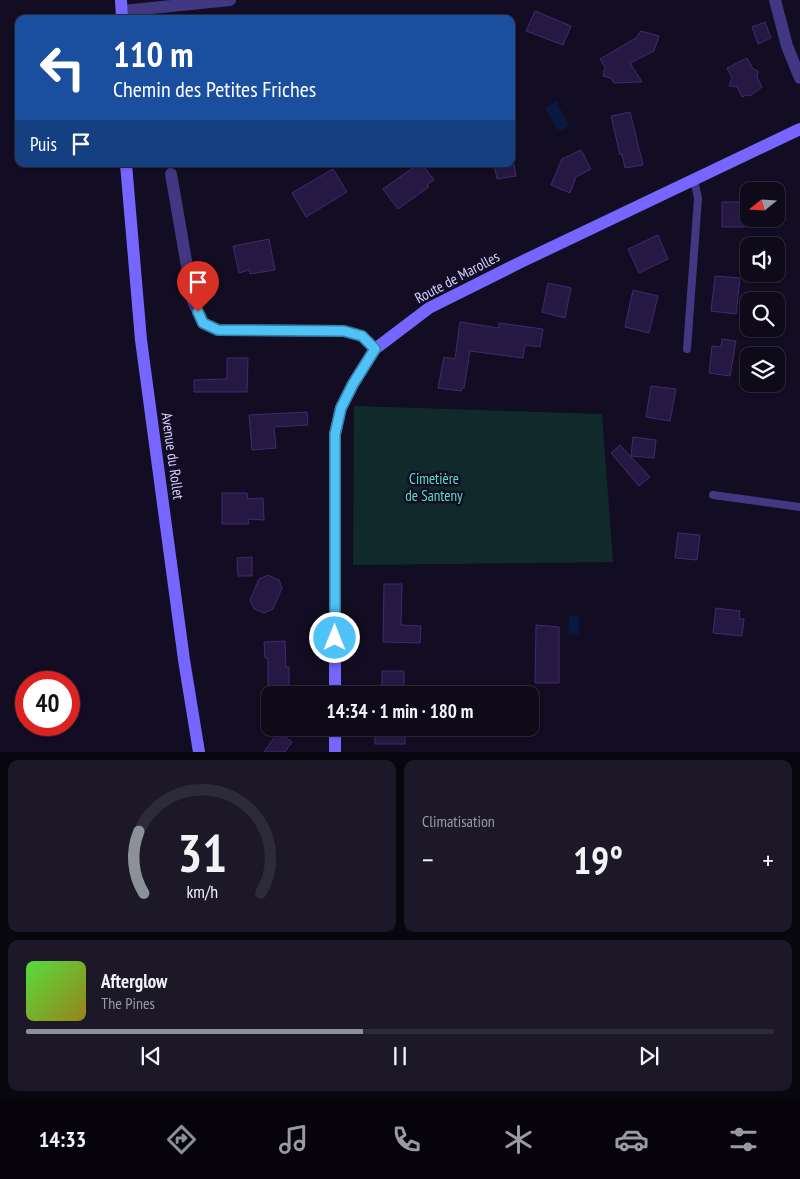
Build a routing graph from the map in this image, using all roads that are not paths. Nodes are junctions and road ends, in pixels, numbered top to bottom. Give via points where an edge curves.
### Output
1 (230, 0) edge
2 (775, 0) edge
3 (122, 10) edge
4 (800, 78) edge
5 (800, 129) edge
6 (126, 167) edge
7 (172, 174) dead end
8 (694, 180) junction
9 (375, 349) junction
10 (687, 349) dead end
11 (712, 495) dead end
12 (800, 507) edge
13 (335, 686) edge
14 (335, 736) edge
15 (198, 752) edge
16 (335, 752) edge

1 - 3 street
2 - 4 street via 787,46
5 - 8 street, Route de Marolles
6 - 15 street, Avenue du Rollet via 141,340
7 - 9 street via 192,301 203,323 218,330 344,331 362,336
8 - 9 street, Route de Marolles via 429,308
8 - 10 lane via 698,198
9 - 13 street, Route de Marolles via 341,408 335,434
11 - 12 lane
14 - 16 street

